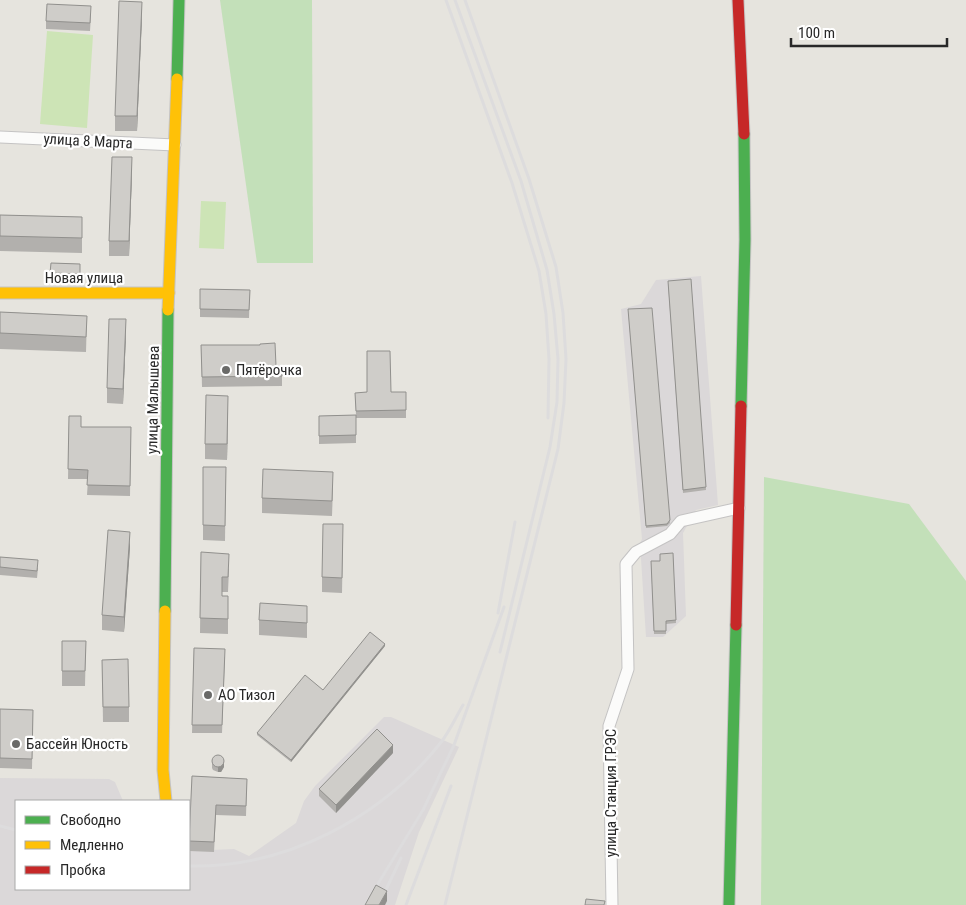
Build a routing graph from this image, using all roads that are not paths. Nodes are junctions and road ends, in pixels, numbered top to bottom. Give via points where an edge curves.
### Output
1 (179, 0) edge
2 (738, 0) edge
3 (0, 137) edge
4 (175, 145) junction
5 (0, 293) edge
6 (169, 293) junction
7 (739, 508) junction
8 (166, 800) edge
9 (612, 905) edge
10 (729, 905) edge

1 - 4 main road, улица Малышева
2 - 7 main road via 746,240
3 - 4 street, улица 8 Марта
4 - 6 main road, улица Малышева
5 - 6 main road, Новая улица
6 - 8 main road, улица Малышева via 163,770
7 - 9 street, улица Станция ГРЭС via 681,521 670,534 636,552 626,564 628,670 609,726
7 - 10 main road

